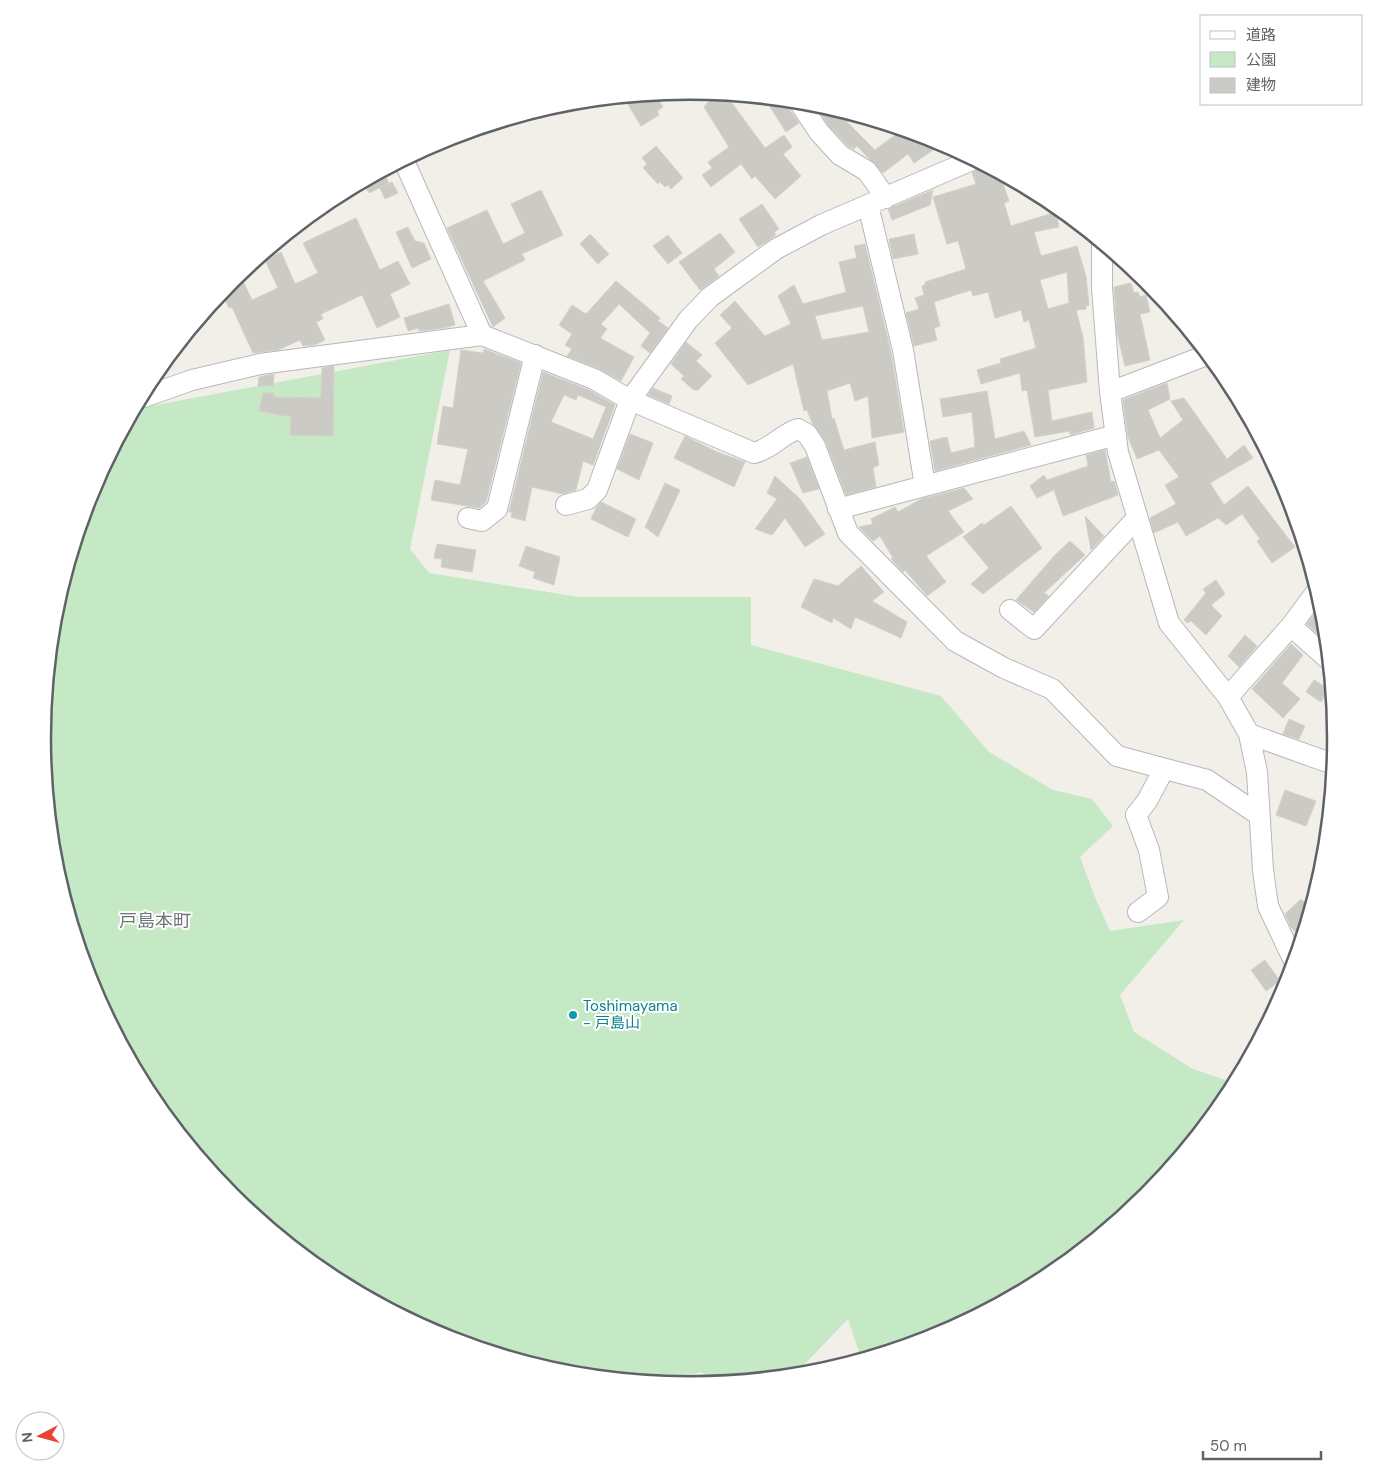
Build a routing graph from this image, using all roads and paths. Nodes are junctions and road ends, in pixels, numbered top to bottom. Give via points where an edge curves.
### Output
1 (805, 112) edge
2 (965, 163) edge
3 (406, 166) edge
4 (877, 201) junction
5 (1102, 253) edge
6 (482, 335) junction
7 (535, 355) junction
8 (1200, 358) edge
9 (1110, 392) junction
10 (153, 394) edge
11 (630, 400) junction
12 (1116, 435) junction
13 (926, 486) junction
14 (566, 505) dead end
15 (838, 509) junction
16 (468, 518) dead end
17 (1137, 518) junction
18 (1311, 599) edge
19 (1010, 610) dead end
20 (1291, 626) junction
21 (1321, 652) edge
22 (1228, 697) junction
23 (1248, 734) junction
24 (1326, 761) edge
25 (1164, 769) junction
26 (1259, 815) junction
27 (1138, 912) dead end
28 (1290, 952) edge

1 - 4 street via 840,155 867,171
2 - 4 street
3 - 6 street
4 - 11 street via 776,249 710,297 688,320
4 - 13 street
5 - 9 street
6 - 7 street
6 - 10 street via 260,364 192,380
7 - 11 street via 594,379
7 - 16 street via 497,509 482,521
8 - 9 street
9 - 12 street
11 - 14 street via 597,490 588,499
11 - 15 street via 754,453 763,451 798,429 807,434 815,446
12 - 13 street
12 - 17 street
13 - 15 street
15 - 25 street via 848,534 956,641 1004,668 1052,689 1117,756
17 - 19 street via 1034,629
17 - 22 street via 1169,623
18 - 20 street
20 - 21 street
20 - 22 street
22 - 23 street
23 - 24 street
23 - 26 street via 1257,772
25 - 26 street via 1207,780
25 - 27 street via 1136,815 1149,850 1158,897
26 - 28 street via 1268,906

